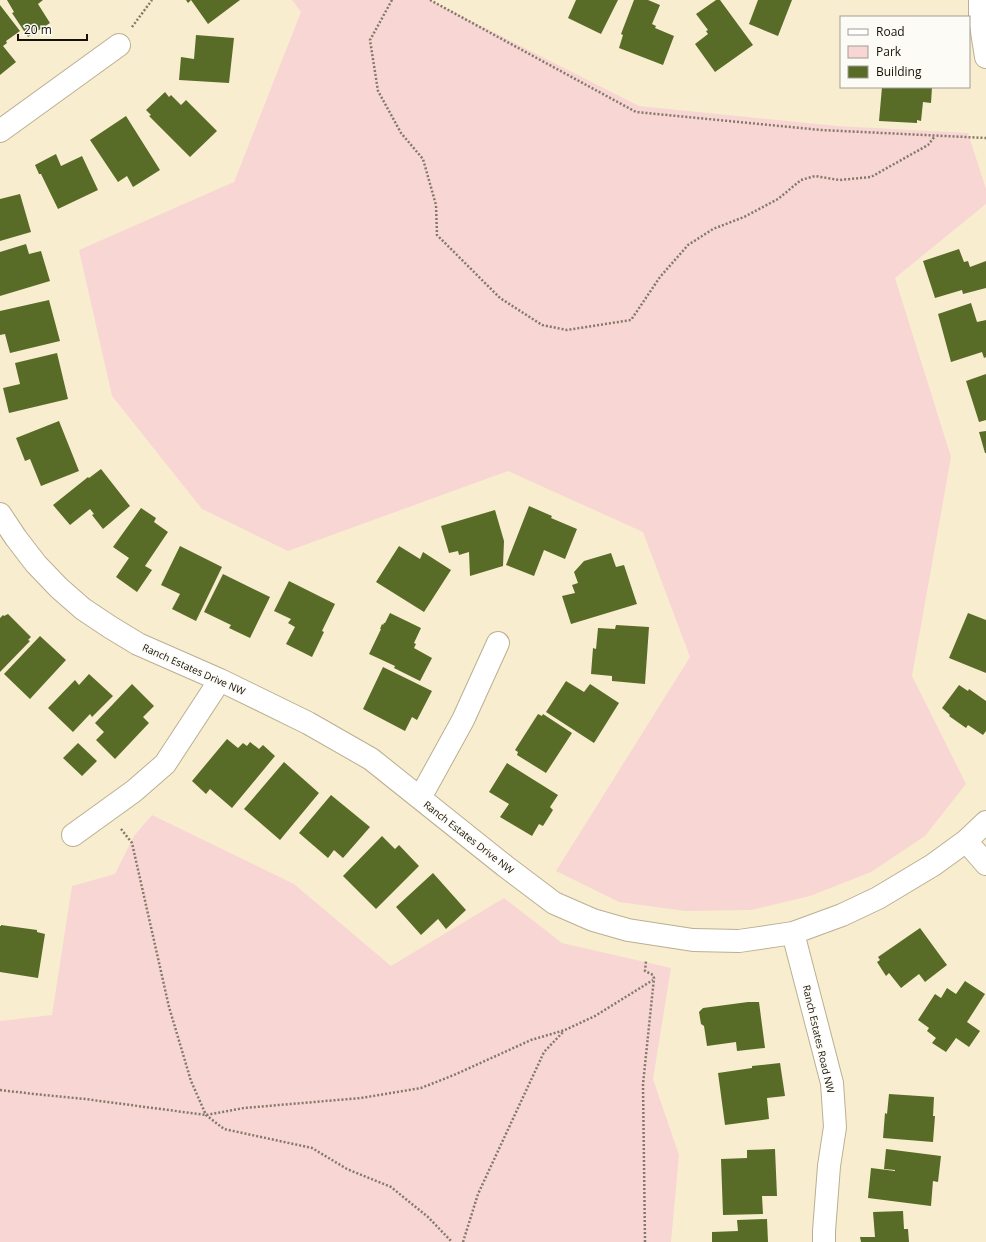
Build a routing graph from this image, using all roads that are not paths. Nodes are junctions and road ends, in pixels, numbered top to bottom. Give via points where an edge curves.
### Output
1 (980, 0) edge
2 (120, 45) road end
3 (986, 57) edge
4 (0, 131) edge
5 (0, 514) edge
6 (498, 643) dead end
7 (220, 680) junction
8 (420, 798) junction
9 (986, 822) edge
10 (73, 835) dead end
11 (966, 841) junction
12 (986, 864) edge
13 (793, 933) junction
14 (824, 1242) edge

1 - 3 street
2 - 4 street
5 - 7 street, Ranch Estates Drive NW via 36,564 83,609 138,644
6 - 8 street via 463,720
7 - 8 street, Ranch Estates Drive NW via 308,723 371,759
7 - 10 street via 165,764 134,792
8 - 13 street, Ranch Estates Drive NW via 554,903 593,920 628,930 693,940 739,941
9 - 11 street, Ranch Estates Drive NW
11 - 12 street
11 - 13 street, Ranch Estates Drive NW via 933,865 878,898 842,915
13 - 14 street, Ranch Estates Road NW via 832,1083 835,1127 829,1166

